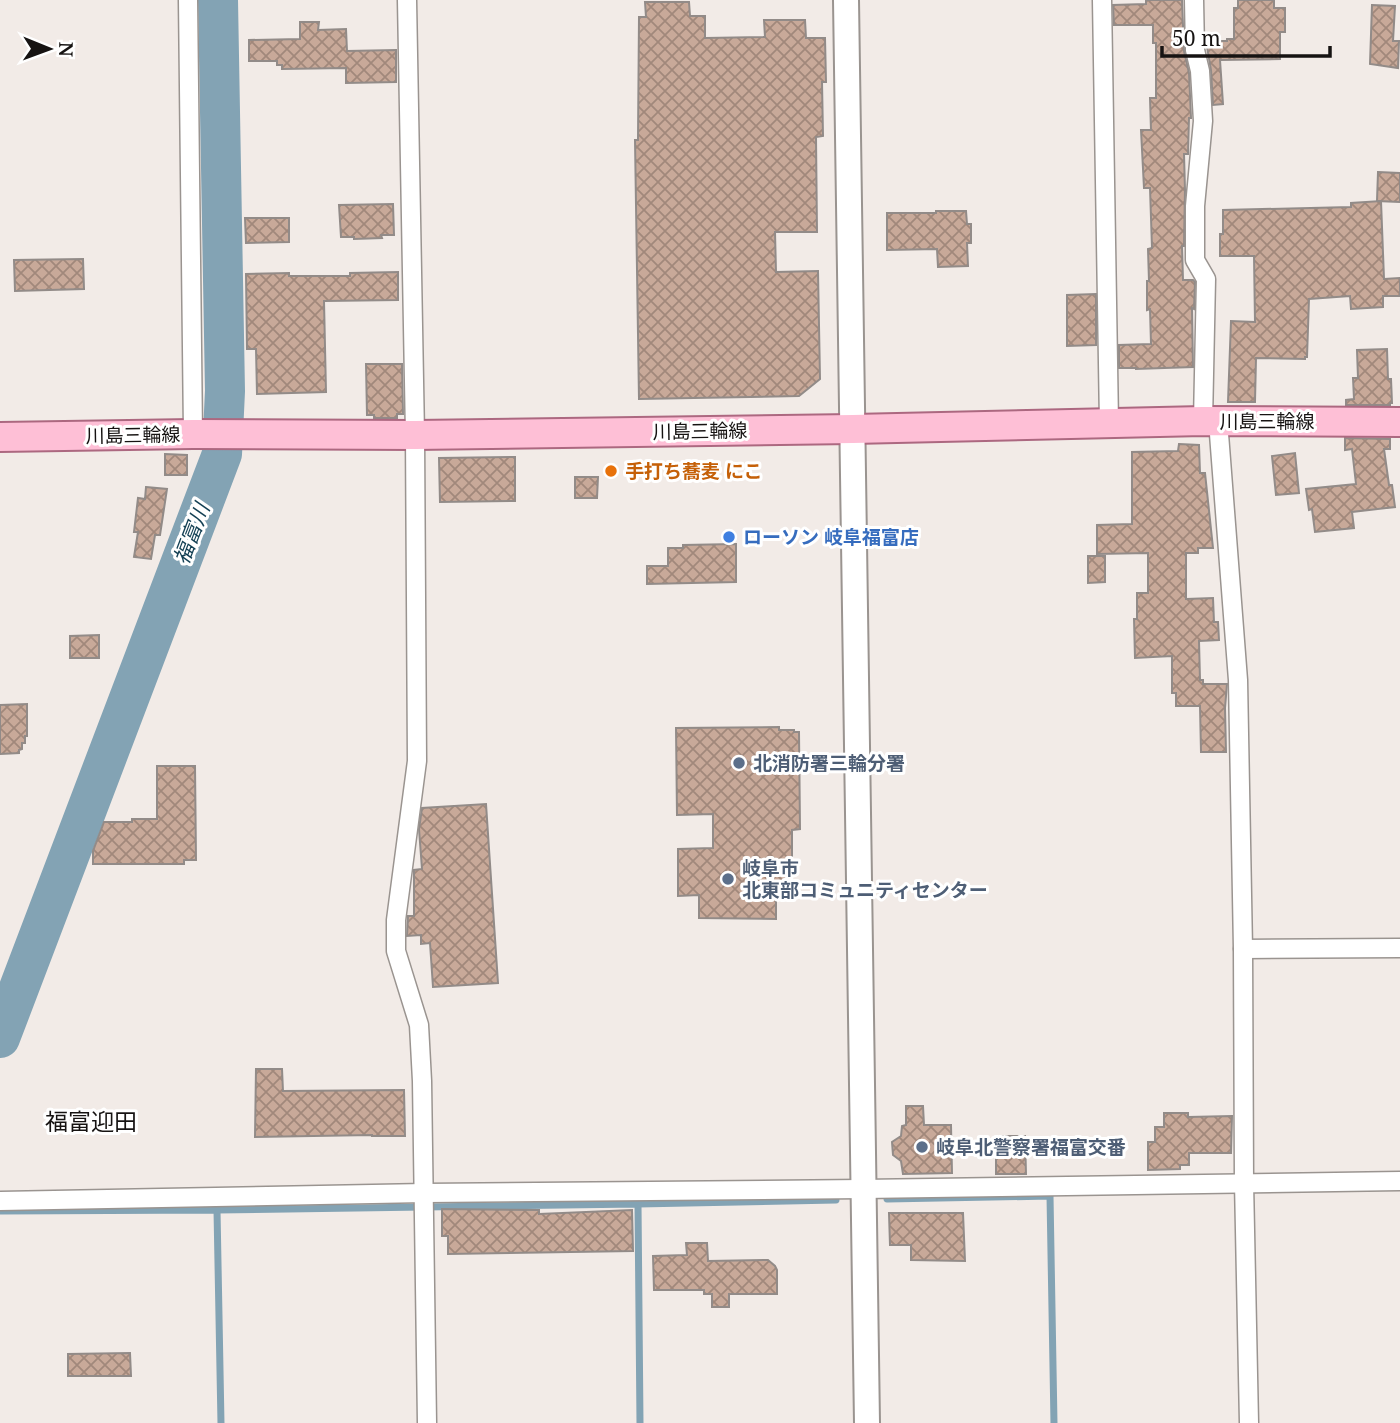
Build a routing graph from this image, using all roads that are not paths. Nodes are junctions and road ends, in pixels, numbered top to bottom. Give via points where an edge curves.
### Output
1 (188, 0) edge
2 (407, 0) edge
3 (846, 0) edge
4 (1102, 0) edge
5 (1194, 0) edge
6 (1211, 421) junction
7 (1400, 422) edge
8 (1109, 423) junction
9 (853, 429) junction
10 (197, 434) junction
11 (415, 435) junction
12 (0, 437) edge
13 (1400, 948) edge
14 (1243, 949) junction
15 (1400, 1181) edge
16 (1244, 1182) junction
17 (863, 1189) junction
18 (0, 1201) edge
19 (424, 1202) junction
20 (427, 1423) edge
21 (867, 1423) edge
22 (1249, 1423) edge

1 - 10 street
2 - 11 street
3 - 9 street
4 - 8 street
5 - 6 street via 1203,121 1195,260 1206,279
6 - 7 main road, 川島三輪線
6 - 8 main road, 川島三輪線
6 - 14 street via 1238,680
8 - 9 main road, 川島三輪線
9 - 11 main road, 川島三輪線
9 - 17 street
10 - 11 main road, 川島三輪線
10 - 12 main road, 川島三輪線
11 - 19 street via 417,761 396,951 419,1025
13 - 14 street
14 - 16 street
15 - 16 street
16 - 17 street
16 - 22 street
17 - 19 street
17 - 21 street
18 - 19 street
19 - 20 street

